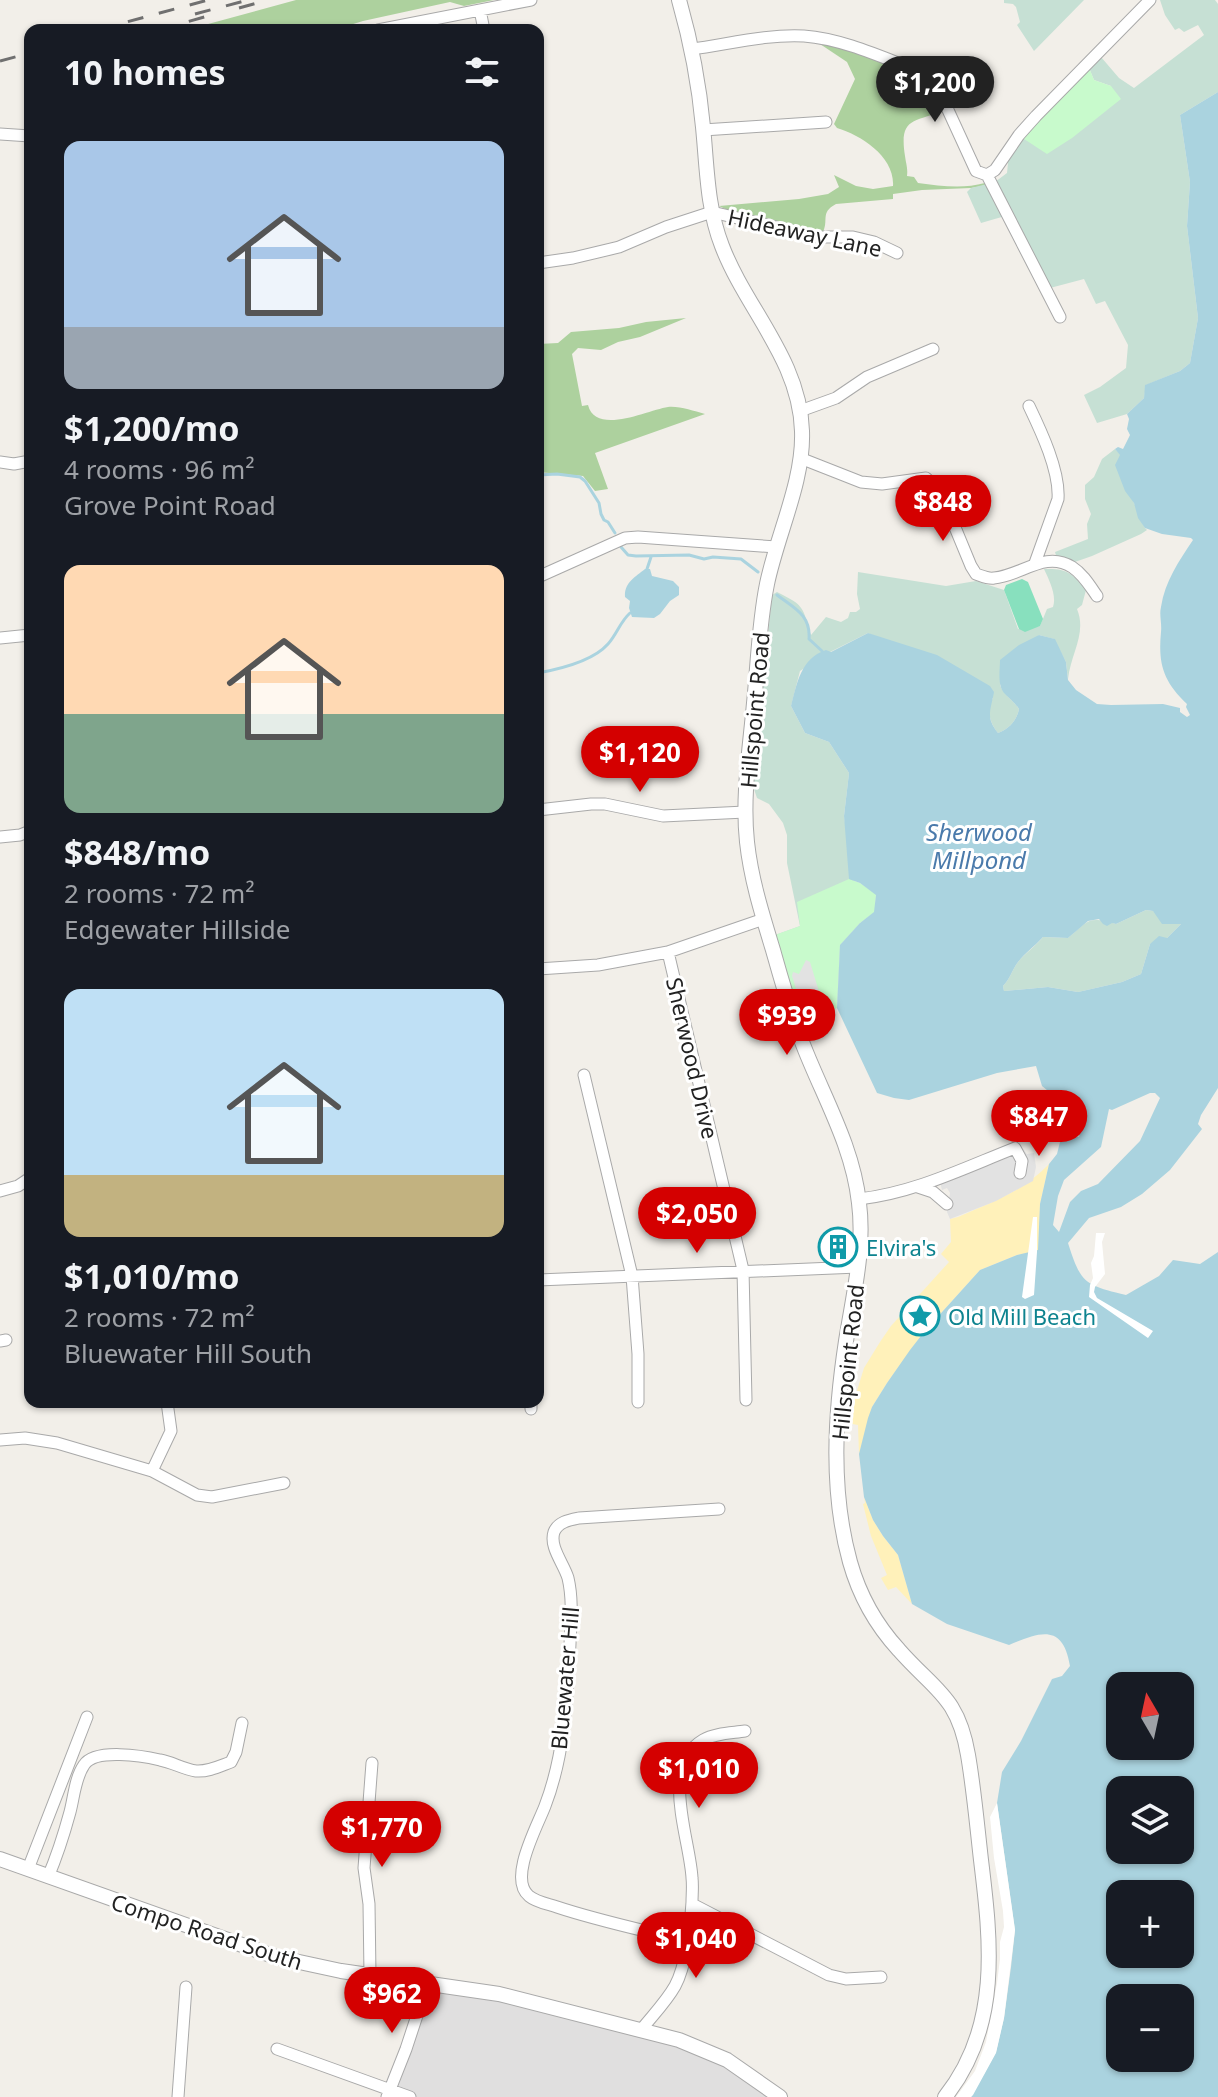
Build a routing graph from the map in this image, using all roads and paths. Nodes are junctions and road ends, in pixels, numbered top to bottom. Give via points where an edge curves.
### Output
1 (531, 0) edge
2 (679, 0) edge
3 (1150, 0) edge
4 (480, 10) junction
5 (409, 24) edge
6 (483, 24) edge
7 (692, 49) junction
8 (826, 122) dead end
9 (703, 130) junction
10 (0, 134) edge
11 (24, 136) edge
12 (987, 175) junction
13 (712, 212) junction
14 (897, 253) dead end
15 (544, 262) edge
16 (1060, 317) dead end
17 (933, 349) dead end
18 (1029, 406) dead end
19 (800, 411) junction
20 (800, 458) junction
21 (0, 462) edge
22 (24, 462) edge
23 (776, 547) junction
24 (1035, 563) junction
25 (544, 574) edge
26 (1097, 596) dead end
27 (24, 636) edge
28 (0, 638) edge
29 (544, 809) edge
30 (745, 812) junction
31 (24, 833) edge
32 (0, 837) edge
33 (764, 919) junction
34 (668, 952) junction
35 (544, 969) edge
36 (584, 1075) dead end
37 (1020, 1173) dead end
38 (24, 1182) edge
39 (917, 1186) junction
40 (0, 1191) edge
41 (859, 1199) junction
42 (947, 1204) dead end
43 (858, 1267) junction
44 (743, 1270) junction
45 (632, 1276) junction
46 (544, 1280) edge
47 (746, 1400) dead end
48 (638, 1402) dead end
49 (168, 1408) edge
50 (0, 1440) edge
51 (152, 1471) junction
52 (284, 1483) dead end
53 (719, 1509) dead end
54 (87, 1717) dead end
55 (242, 1723) dead end
56 (745, 1731) dead end
57 (372, 1763) dead end
58 (0, 1859) edge
59 (28, 1869) junction
60 (48, 1877) junction
61 (692, 1904) junction
62 (665, 1936) junction
63 (686, 1941) junction
64 (682, 1967) junction
65 (370, 1975) junction
66 (881, 1977) dead end
67 (428, 1982) junction
68 (186, 1987) dead end
69 (641, 2030) junction
70 (277, 2049) dead end
71 (389, 2093) edge
72 (178, 2097) edge
73 (410, 2097) edge
74 (780, 2097) edge
75 (945, 2097) edge

1 - 4 street
2 - 7 street, Hillspoint Road
3 - 12 street via 1036,116
4 - 5 street
4 - 6 street
7 - 9 street, Hillspoint Road
7 - 12 street via 805,36 842,43 929,75 976,171
8 - 9 street
9 - 13 street, Hillspoint Road
10 - 11 street
12 - 16 street
13 - 14 street, Hideaway Lane via 818,237 848,236
13 - 15 street via 619,247
13 - 19 street, Hillspoint Road via 731,267 787,368
17 - 19 street
18 - 24 street via 1059,490
19 - 20 street, Hillspoint Road
20 - 23 street, Hillspoint Road
20 - 24 street via 861,482 930,480 940,491 976,574 991,579
21 - 22 street
23 - 25 street via 625,538
23 - 30 street, Hillspoint Road via 763,611
24 - 26 street via 1072,567
27 - 28 street
29 - 30 street via 605,804 663,816
30 - 33 street, Hillspoint Road via 750,865
31 - 32 street
33 - 34 street
33 - 41 street, Hillspoint Road via 795,1024 846,1147
34 - 35 street
34 - 44 street, Sherwood Drive
36 - 45 street
37 - 39 street via 1022,1161 1015,1148
38 - 40 street
39 - 41 street
39 - 42 street
41 - 43 street, Hillspoint Road
43 - 44 street
43 - 75 street, Hillspoint Road via 836,1418 845,1538 855,1577 875,1617 959,1717 989,1934 979,2033 968,2064
44 - 45 street
44 - 47 street, Sherwood Drive
45 - 46 street
45 - 48 street
49 - 51 street via 171,1431
50 - 51 street via 57,1443
51 - 52 street via 197,1495 212,1497
53 - 62 street, Bluewater Hill via 579,1518 556,1527 552,1536 571,1600 565,1719 548,1799 521,1883 534,1899
54 - 59 street
55 - 60 street via 231,1762 210,1770 129,1755 89,1759 76,1784
56 - 61 street via 706,1738 691,1749 682,1767 679,1791
57 - 65 street via 364,1868
58 - 59 street, Compo Road South
59 - 60 street, Compo Road South
60 - 65 street, Compo Road South via 276,1957
61 - 63 street
61 - 66 street via 829,1975
62 - 63 street, Bluewater Hill
62 - 64 street
63 - 64 street
64 - 69 street via 674,1987
65 - 67 street, Compo Road South
67 - 69 street, Compo Road South
67 - 71 street
68 - 72 street
69 - 74 street, Compo Road South via 716,2054
70 - 71 street
71 - 73 street

